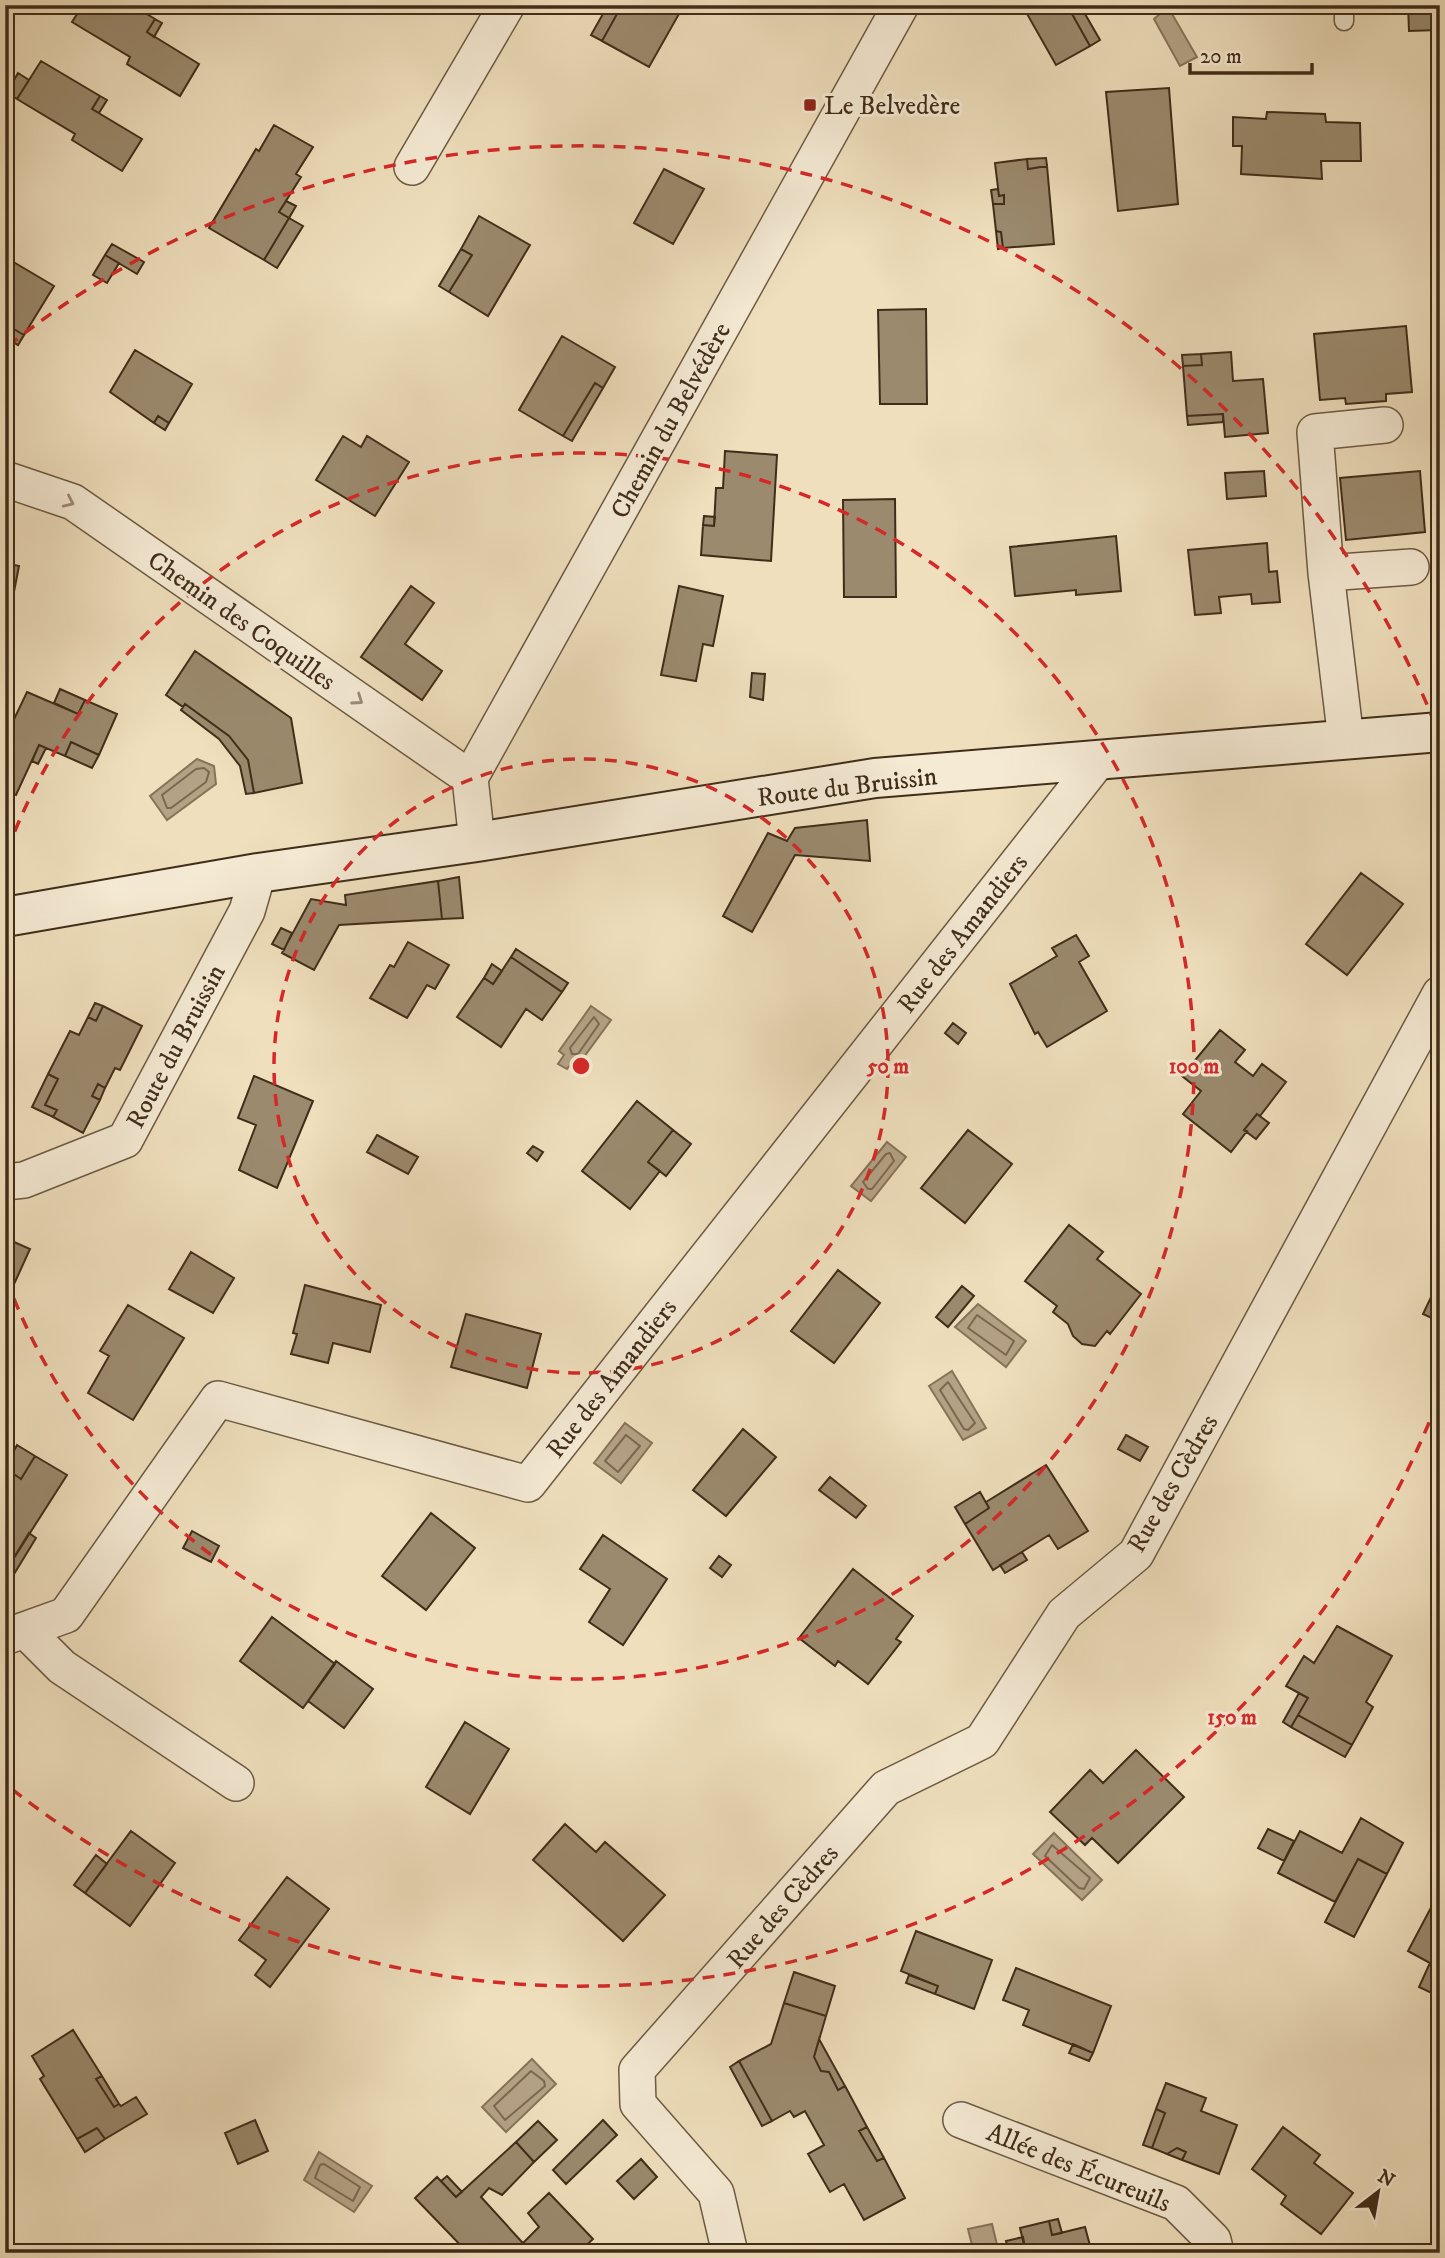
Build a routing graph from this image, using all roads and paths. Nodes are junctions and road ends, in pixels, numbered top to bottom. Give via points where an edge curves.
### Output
1 (507, 5) edge
2 (891, 9) edge
3 (412, 167) dead end
4 (1385, 425) dead end
5 (5, 479) edge
6 (1411, 567) dead end
7 (1326, 573) junction
8 (1440, 732) edge
9 (1346, 740) junction
10 (1098, 761) junction
11 (470, 778) junction
12 (477, 842) junction
13 (258, 873) junction
14 (5, 917) edge
15 (1440, 994) edge
16 (5, 1182) edge
17 (15, 1634) edge
18 (236, 1783) dead end
19 (961, 2120) dead end
20 (730, 2253) edge
21 (1216, 2253) edge

1 - 3 street
2 - 11 street, Chemin du Belvédère
4 - 7 street via 1315,432
5 -> 11 street, Chemin des Coquilles via 73,502
6 - 7 street
7 - 9 street
8 - 9 street, Route du Bruissin
9 - 10 street, Route du Bruissin
10 - 12 street, Route du Bruissin via 875,778
10 - 17 street, Rue des Amandiers via 528,1484 218,1399 66,1615
11 - 12 street
12 - 13 street, Route du Bruissin
13 - 14 street, Route du Bruissin
13 - 16 street, Route du Bruissin via 247,911 125,1140 24,1180
15 - 20 street, Rue des Cèdres via 1136,1554 1065,1614 982,1741 886,1788 637,2070 638,2105 716,2193
17 - 18 street
19 - 21 street, Allée des Écureuils via 1176,2203 1213,2240

